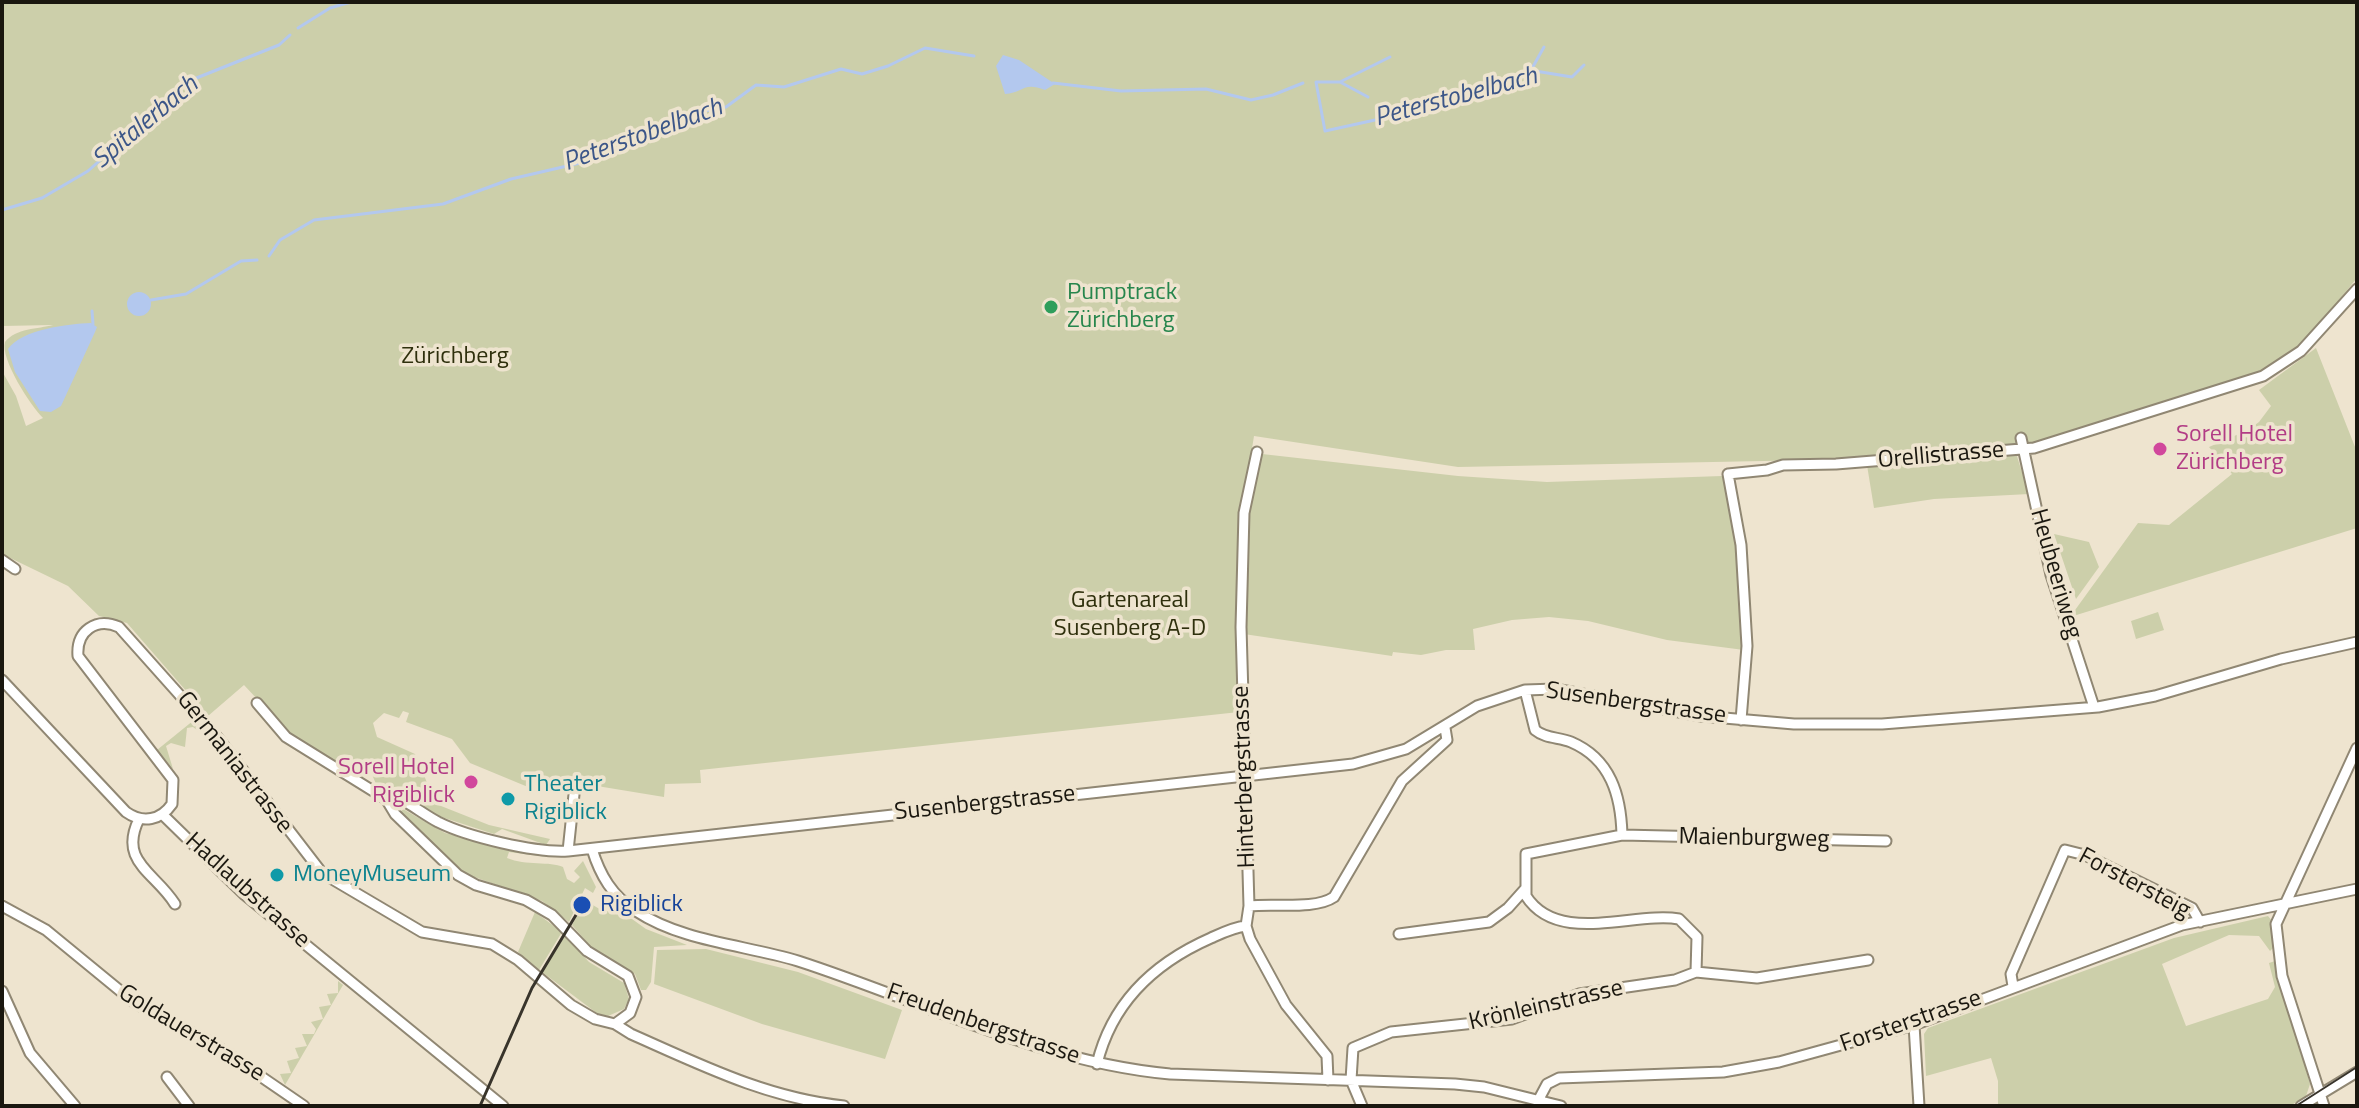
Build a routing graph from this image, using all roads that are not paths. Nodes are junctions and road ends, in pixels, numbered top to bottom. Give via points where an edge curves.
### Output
1 (2357, 289) edge
2 (2021, 438) dead end
3 (2022, 449) junction
4 (1257, 452) dead end
5 (2, 560) edge
6 (15, 569) dead end
7 (2357, 642) edge
8 (2, 680) edge
9 (1525, 690) junction
10 (257, 703) dead end
11 (2094, 707) junction
12 (1741, 720) junction
13 (1445, 728) junction
14 (2357, 748) edge
15 (1244, 775) junction
16 (575, 785) dead end
17 (386, 799) junction
18 (163, 815) junction
19 (139, 819) junction
20 (1622, 835) junction
21 (1886, 841) dead end
22 (592, 849) junction
23 (568, 851) junction
24 (1525, 889) junction
25 (2357, 889) edge
26 (175, 904) dead end
27 (2282, 905) junction
28 (2, 906) edge
29 (1249, 906) junction
30 (2200, 922) junction
31 (1246, 926) junction
32 (1399, 934) dead end
33 (1868, 960) dead end
34 (1696, 972) junction
35 (2013, 986) junction
36 (2, 991) edge
37 (615, 1024) junction
38 (1914, 1025) junction
39 (1097, 1064) junction
40 (2357, 1072) edge
41 (167, 1077) dead end
42 (1328, 1080) junction
43 (1351, 1080) junction
44 (2320, 1095) junction
45 (1539, 1099) junction
46 (75, 1106) edge
47 (189, 1106) edge
48 (304, 1106) edge
49 (503, 1106) edge
50 (844, 1106) edge
51 (1362, 1106) edge
52 (1561, 1106) edge
53 (1919, 1106) edge
54 (2301, 1106) edge
55 (2324, 1106) edge

1 - 3 street, Orellistrasse via 2313,340 2263,376
2 - 3 street, Heubeeriweg
3 - 11 street, Heubeeriweg via 2051,575
3 - 12 street, Orellistrasse via 1783,465 1728,474 1741,545 1747,646
4 - 15 street, Hinterbergstrasse via 1243,548
5 - 6 street
7 - 11 street, Susenbergstrasse
8 - 19 street via 84,770
9 - 12 street, Susenbergstrasse via 1555,689
9 - 13 street, Susenbergstrasse via 1477,706
9 - 20 street via 1535,730 1580,747 1612,782 1620,798
10 - 17 street via 286,737
11 - 12 street, Susenbergstrasse via 1866,725
13 - 15 street, Susenbergstrasse via 1406,749 1367,761
13 - 29 street via 1447,740 1402,781 1334,897 1317,904
14 - 27 street
15 - 22 street, Susenbergstrasse
15 - 29 street, Hinterbergstrasse
16 - 23 street
17 - 23 street via 394,796 457,829
17 - 37 street via 395,814 463,878 543,909 587,951 628,976 636,1001
18 - 19 street, Hadlaubstrasse
18 - 37 street, Germaniastrasse via 174,800 173,780 79,660 79,640 93,625 110,623 134,641 218,738 322,873 422,932 500,947 571,1005
18 - 49 street, Hadlaubstrasse via 245,895
19 - 26 street via 131,838 138,862
20 - 21 street, Maienburgweg
20 - 24 street via 1528,853
22 - 23 street
22 - 39 street, Freudenbergstrasse via 612,891 663,926 796,961 1008,1038
24 - 32 street via 1489,922
24 - 34 street via 1532,905 1555,918 1621,924 1683,921 1697,937
25 - 27 street, Forsterstrasse
27 - 30 street, Forsterstrasse
27 - 44 street via 2276,935 2282,976
28 - 48 street, Goldauerstrasse via 46,930 135,1003 212,1043
29 - 31 street, Hinterbergstrasse
30 - 35 street, Forsterstrasse
30 - 35 street, Forstersteig via 2192,908 2065,850 2011,974
31 - 39 street via 1192,947 1136,988 1112,1020
31 - 42 street via 1286,1005 1327,1056
33 - 34 street via 1850,969 1757,978
34 - 43 street, Krönleinstrasse via 1579,994 1512,1019 1378,1036 1353,1048
35 - 38 street, Forsterstrasse
36 - 46 street via 30,1053
37 - 50 street, Germaniastrasse via 757,1088
38 - 45 street, Forsterstrasse via 1750,1068 1559,1078 1547,1084
38 - 53 street
39 - 42 street, Freudenbergstrasse via 1170,1074
40 - 44 street
41 - 47 street
42 - 43 street, Freudenbergstrasse
43 - 45 street, Freudenbergstrasse via 1484,1087
43 - 51 street
44 - 54 street
44 - 55 street
45 - 52 street, Freudenbergstrasse

